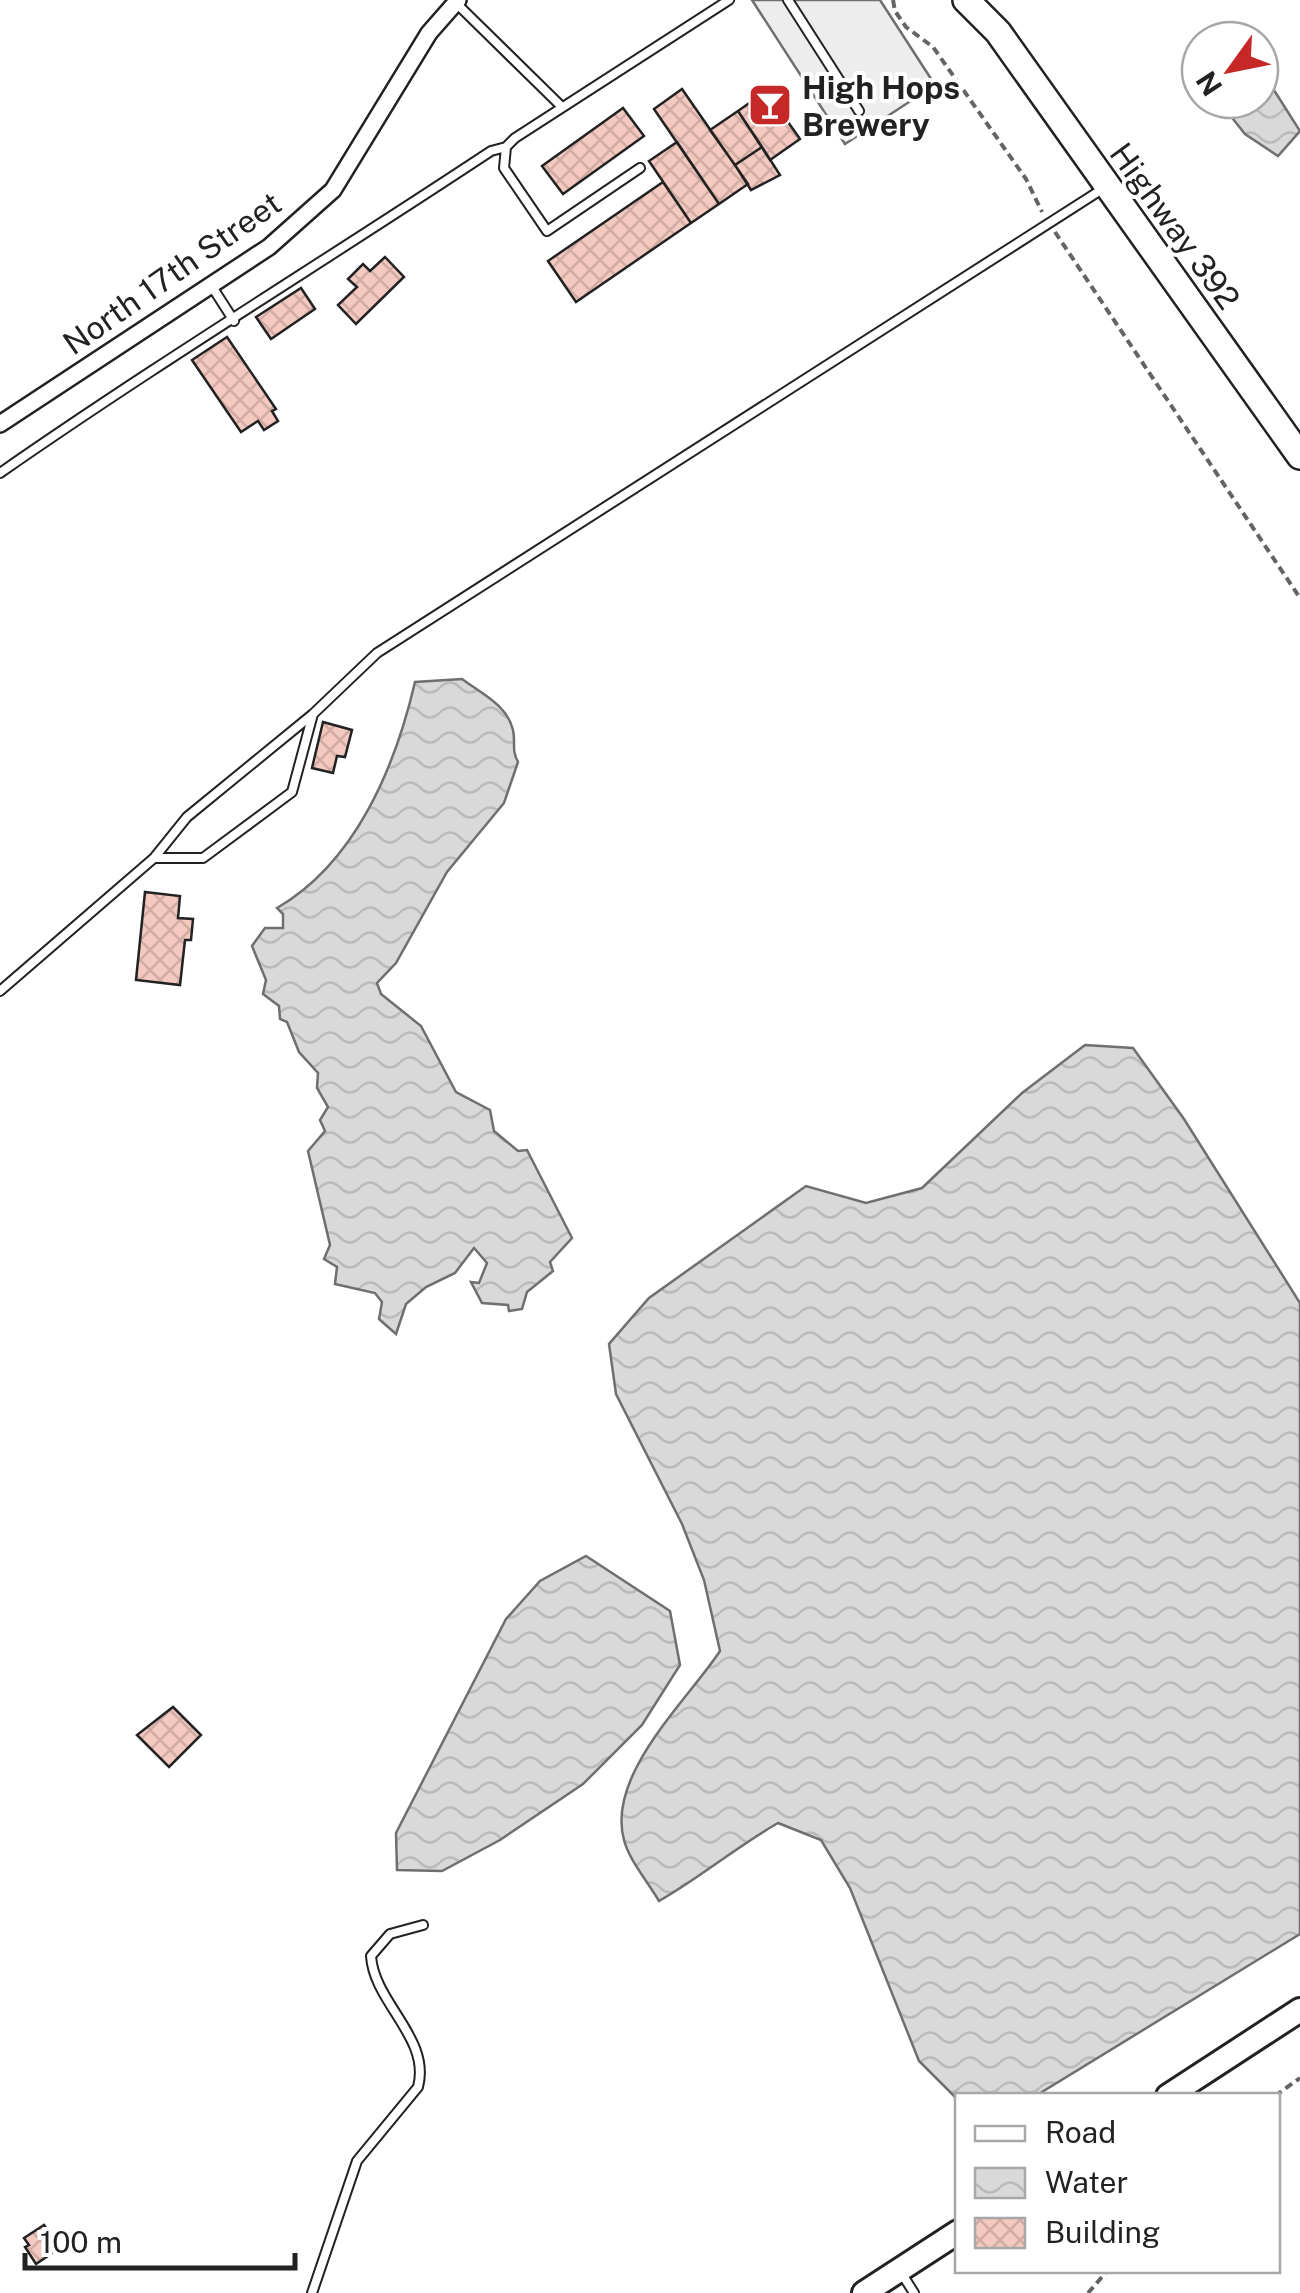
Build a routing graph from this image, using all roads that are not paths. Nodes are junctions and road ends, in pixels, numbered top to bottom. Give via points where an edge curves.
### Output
1 (729, 0) edge
2 (788, 0) edge
3 (966, 0) edge
4 (986, 0) edge
5 (457, 2) edge
6 (998, 32) junction
7 (562, 107) junction
8 (858, 111) dead end
9 (506, 147) junction
10 (640, 168) dead end
11 (1106, 187) junction
12 (211, 285) junction
13 (234, 321) junction
14 (0, 424) edge
15 (1300, 456) edge
16 (0, 473) edge
17 (313, 714) junction
18 (154, 858) junction
19 (0, 991) edge
20 (422, 1925) dead end
21 (1300, 2010) edge
22 (1173, 2093) edge
23 (955, 2234) edge
24 (899, 2270) junction
25 (312, 2293) edge
26 (864, 2293) edge
27 (914, 2293) edge

1 - 7 lane
2 - 8 lane
3 - 6 main road, Highway 392
4 - 6 main road, Highway 392
5 - 7 lane
5 - 12 street, North 17th Street via 429,33 333,190 270,247
6 - 11 main road, Highway 392
7 - 9 lane
9 - 10 lane via 504,168 548,231
9 - 13 lane via 492,150
11 - 15 main road, Highway 392
11 - 17 lane via 378,652
12 - 13 lane
12 - 14 street, North 17th Street
13 - 16 lane
17 - 18 lane via 187,816
17 - 18 lane via 292,792 203,858
18 - 19 lane
20 - 25 lane via 390,1934 371,1956 415,2050 418,2087 358,2161
21 - 22 street
23 - 24 street
24 - 26 street
24 - 27 lane

